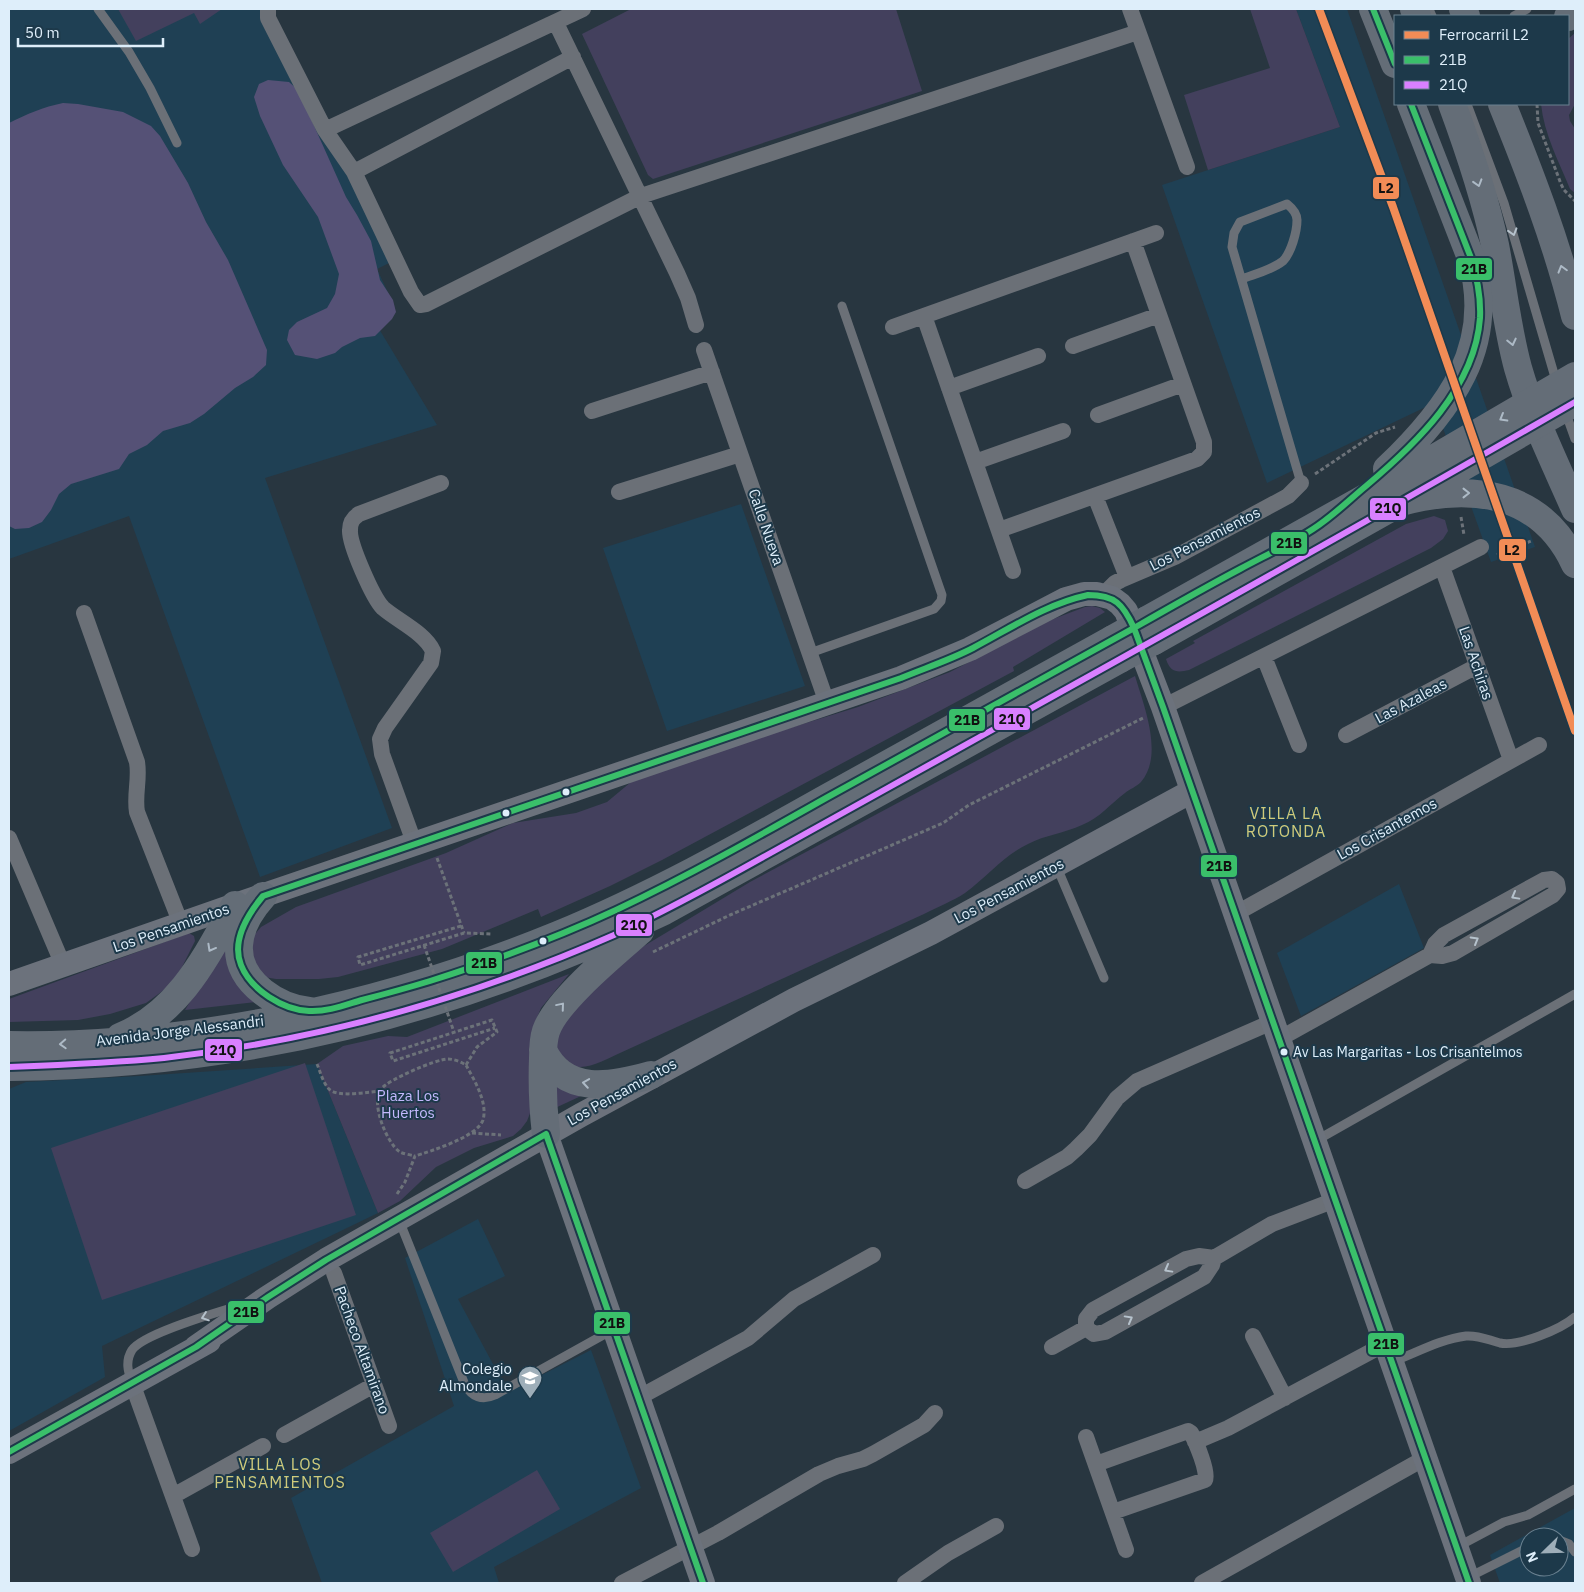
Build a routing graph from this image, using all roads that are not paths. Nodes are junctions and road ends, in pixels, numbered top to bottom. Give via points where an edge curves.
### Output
1 (98, 9) edge
2 (268, 9) edge
3 (584, 9) edge
4 (1130, 9) edge
5 (1373, 9) edge
6 (1528, 9) edge
7 (1516, 15) edge
8 (556, 23) junction
9 (1138, 32) junction
10 (573, 57) junction
11 (1394, 62) edge
12 (1411, 105) edge
13 (1452, 105) edge
14 (1467, 105) edge
15 (1508, 110) edge
16 (325, 130) junction
17 (177, 143) dead end
18 (1187, 167) dead end
19 (354, 172) junction
20 (642, 196) junction
21 (1156, 233) dead end
22 (1133, 241) junction
23 (1242, 279) junction
24 (842, 306) dead end
25 (1159, 315) junction
26 (924, 316) junction
27 (1575, 316) edge
28 (696, 325) dead end
29 (893, 327) dead end
30 (1074, 346) dead end
31 (704, 350) dead end
32 (1038, 356) dead end
33 (712, 372) junction
34 (1183, 384) junction
35 (949, 388) junction
36 (1568, 393) edge
37 (592, 411) dead end
38 (1098, 415) dead end
39 (1063, 431) dead end
40 (1575, 439) edge
41 (740, 454) junction
42 (975, 462) junction
43 (441, 483) dead end
44 (1302, 483) joint
45 (1393, 485) junction
46 (619, 492) dead end
47 (1095, 496) junction
48 (1575, 509) edge
49 (999, 530) junction
50 (1481, 547) dead end
51 (1575, 564) edge
52 (1442, 567) junction
53 (1013, 571) dead end
54 (1127, 577) junction
55 (1103, 595) junction
56 (84, 614) dead end
57 (1151, 630) junction
58 (1117, 649) junction
59 (810, 653) junction
60 (1264, 657) junction
61 (1477, 666) junction
62 (827, 703) junction
63 (1163, 707) junction
64 (1346, 735) dead end
65 (1299, 745) dead end
66 (1539, 745) dead end
67 (1510, 760) junction
68 (1192, 791) junction
69 (9, 838) edge
70 (422, 842) junction
71 (1056, 865) junction
72 (263, 896) junction
73 (235, 905) junction
74 (664, 911) junction
75 (1234, 914) junction
76 (181, 924) junction
77 (931, 932) junction
78 (1430, 955) junction
79 (64, 965) junction
80 (1104, 978) dead end
81 (9, 984) edge
82 (1575, 994) edge
83 (316, 1012) junction
84 (1276, 1031) junction
85 (108, 1041) junction
86 (11, 1046) edge
87 (543, 1050) junction
88 (651, 1075) junction
89 (548, 1141) junction
90 (1314, 1141) junction
91 (1025, 1181) dead end
92 (1335, 1200) junction
93 (402, 1225) junction
94 (873, 1255) dead end
95 (1214, 1258) junction
96 (334, 1273) junction
97 (268, 1296) junction
98 (1575, 1316) edge
99 (1086, 1328) junction
100 (614, 1329) junction
101 (1253, 1336) dead end
102 (196, 1347) junction
103 (1052, 1348) dead end
104 (1388, 1353) junction
105 (132, 1383) junction
106 (374, 1385) junction
107 (638, 1398) junction
108 (1285, 1398) junction
109 (935, 1413) dead end
110 (389, 1426) dead end
111 (284, 1435) dead end
112 (1086, 1437) dead end
113 (1195, 1442) junction
114 (263, 1446) dead end
115 (9, 1452) edge
116 (1425, 1458) junction
117 (1096, 1464) junction
118 (1575, 1489) edge
119 (173, 1496) junction
120 (1113, 1512) junction
121 (996, 1526) dead end
122 (690, 1547) junction
123 (1456, 1548) junction
124 (192, 1549) dead end
125 (1126, 1550) dead end
126 (1519, 1553) edge
127 (1468, 1581) edge
128 (622, 1583) edge
129 (703, 1583) edge
130 (905, 1583) edge
131 (1202, 1583) edge

1 - 17 lane via 133,59
2 - 16 street via 268,18
3 - 8 street
4 - 9 street
5 - 11 highway
6 - 7 lane
8 - 10 street
8 - 16 street
9 - 18 street
9 - 20 street
10 - 19 street
10 - 20 street
12 - 45 highway, bridge via 1477,275 1480,312 1471,352 1455,388
13 -> 48 highway via 1494,242 1519,369 1539,426
14 -> 36 lane
27 -> 15 highway via 1547,221
16 - 19 street
19 - 20 street via 420,305
20 - 28 street via 688,298
21 - 22 street
22 - 25 street
22 - 26 street
23 - 23 lane via 1232,247 1240,222 1287,204 1297,219 1292,248 1282,261
23 - 44 lane
24 - 59 lane via 942,595 934,609
25 - 30 street
25 - 34 street
26 - 29 street
26 - 35 street
31 - 33 street, Calle Nueva
32 - 35 street
33 - 37 street
33 - 41 street, Calle Nueva
34 - 38 street
34 - 47 street via 1204,442 1201,456
35 - 42 street
36 - 40 lane
36 - 45 highway, Avenida Jorge Alessandri, bridge
39 - 42 street
41 - 46 street
41 - 59 street, Calle Nueva
42 - 49 street
43 - 70 street via 359,514 350,528 351,540 378,602 427,641 433,651 430,663 384,728 380,739 382,754
44 - 54 street, Los Pensamientos via 1288,496 1192,549
45 -> 51 highway, bridge via 1438,494 1496,496 1512,501 1541,518 1562,541
45 - 57 highway, Avenida Jorge Alessandri
45 - 57 highway, Avenida Jorge Alessandri via 1318,526
47 - 49 street
47 - 54 street
49 - 53 street
50 - 52 street
52 - 60 street
52 - 61 street, Las Achiras
54 - 55 street, Los Pensamientos
55 - 62 main road, Los Pensamientos via 1084,594 1066,599 941,662
55 - 63 main road via 1112,598 1126,611
56 - 76 street via 137,762 137,812
57 - 58 highway, Avenida Jorge Alessandri, bridge
58 - 74 highway, Avenida Jorge Alessandri
58 - 83 highway, Avenida Jorge Alessandri via 615,910 468,969
59 - 62 street, Calle Nueva
60 - 63 street
60 - 65 street
61 - 64 street, Las Azaleas
61 - 67 street, Las Achiras
62 - 70 main road, Los Pensamientos
63 - 68 main road
66 - 67 street, Los Crisantemos
67 - 75 street, Los Crisantemos
68 - 71 main road, Los Pensamientos
68 - 75 main road
69 - 79 street
70 - 72 main road, Los Pensamientos
71 - 77 main road, Los Pensamientos
71 - 80 lane
72 - 73 main road, Los Pensamientos
72 - 83 highway via 248,916 240,939 239,960 243,970 257,987 277,1001
73 - 76 main road, Los Pensamientos
73 -> 85 highway via 203,962 167,1007 139,1027
74 - 86 highway, Avenida Jorge Alessandri via 508,977 428,1004 336,1029 256,1045 98,1064
87 -> 74 highway via 546,1031 559,1008
75 - 84 main road
76 - 79 main road, Los Pensamientos
77 - 88 main road, Los Pensamientos
77 - 89 main road, Los Pensamientos via 883,966
78 -> 78 street via 1448,954 1462,948 1553,895 1558,889 1557,883 1552,878 1544,880 1444,935
78 - 84 street
79 - 81 main road, Los Pensamientos
82 - 90 lane
83 - 85 highway, Avenida Jorge Alessandri via 220,1029
84 - 90 main road
84 - 91 street via 1137,1081 1117,1098 1076,1149
85 -> 86 highway, Avenida Jorge Alessandri
88 -> 87 highway via 616,1083 583,1083 559,1072
87 - 89 highway via 542,1083
88 - 89 main road, Los Pensamientos
89 - 93 main road, Los Pensamientos
89 - 100 main road
90 - 92 main road
92 - 95 street via 1272,1224
92 - 104 main road
93 - 96 main road, Los Pensamientos
93 - 97 main road, Los Pensamientos via 326,1260
93 - 100 lane via 465,1385 478,1397 495,1395
94 - 107 street via 794,1298 743,1341
95 -> 99 street via 1199,1256 1186,1259 1088,1314
99 -> 95 street via 1100,1334 1114,1328 1204,1277
96 - 102 main road, Los Pensamientos
96 - 106 street, Pacheco Altamirano
97 - 102 main road, Los Pensamientos
97 -> 105 lane via 142,1341 133,1349 128,1361
98 - 104 lane via 1518,1343 1466,1336
99 - 103 street
100 - 107 main road
101 - 108 street
102 - 105 main road, Los Pensamientos
104 - 108 street
104 - 116 main road
105 - 115 main road, Los Pensamientos
105 - 119 street
106 - 110 street, Pacheco Altamirano
106 - 111 street
107 - 122 main road
108 - 113 street
109 - 122 street via 924,1425 873,1454 819,1474
112 - 117 street
113 - 117 street via 1192,1433 1188,1432
113 - 120 street via 1207,1475 1205,1480
114 - 119 street
116 - 123 main road
116 - 131 street
117 - 120 street
118 - 123 lane
119 - 124 street
120 - 125 street
121 - 130 street
122 - 128 street
122 - 129 main road
123 - 127 main road
126 - 127 lane

